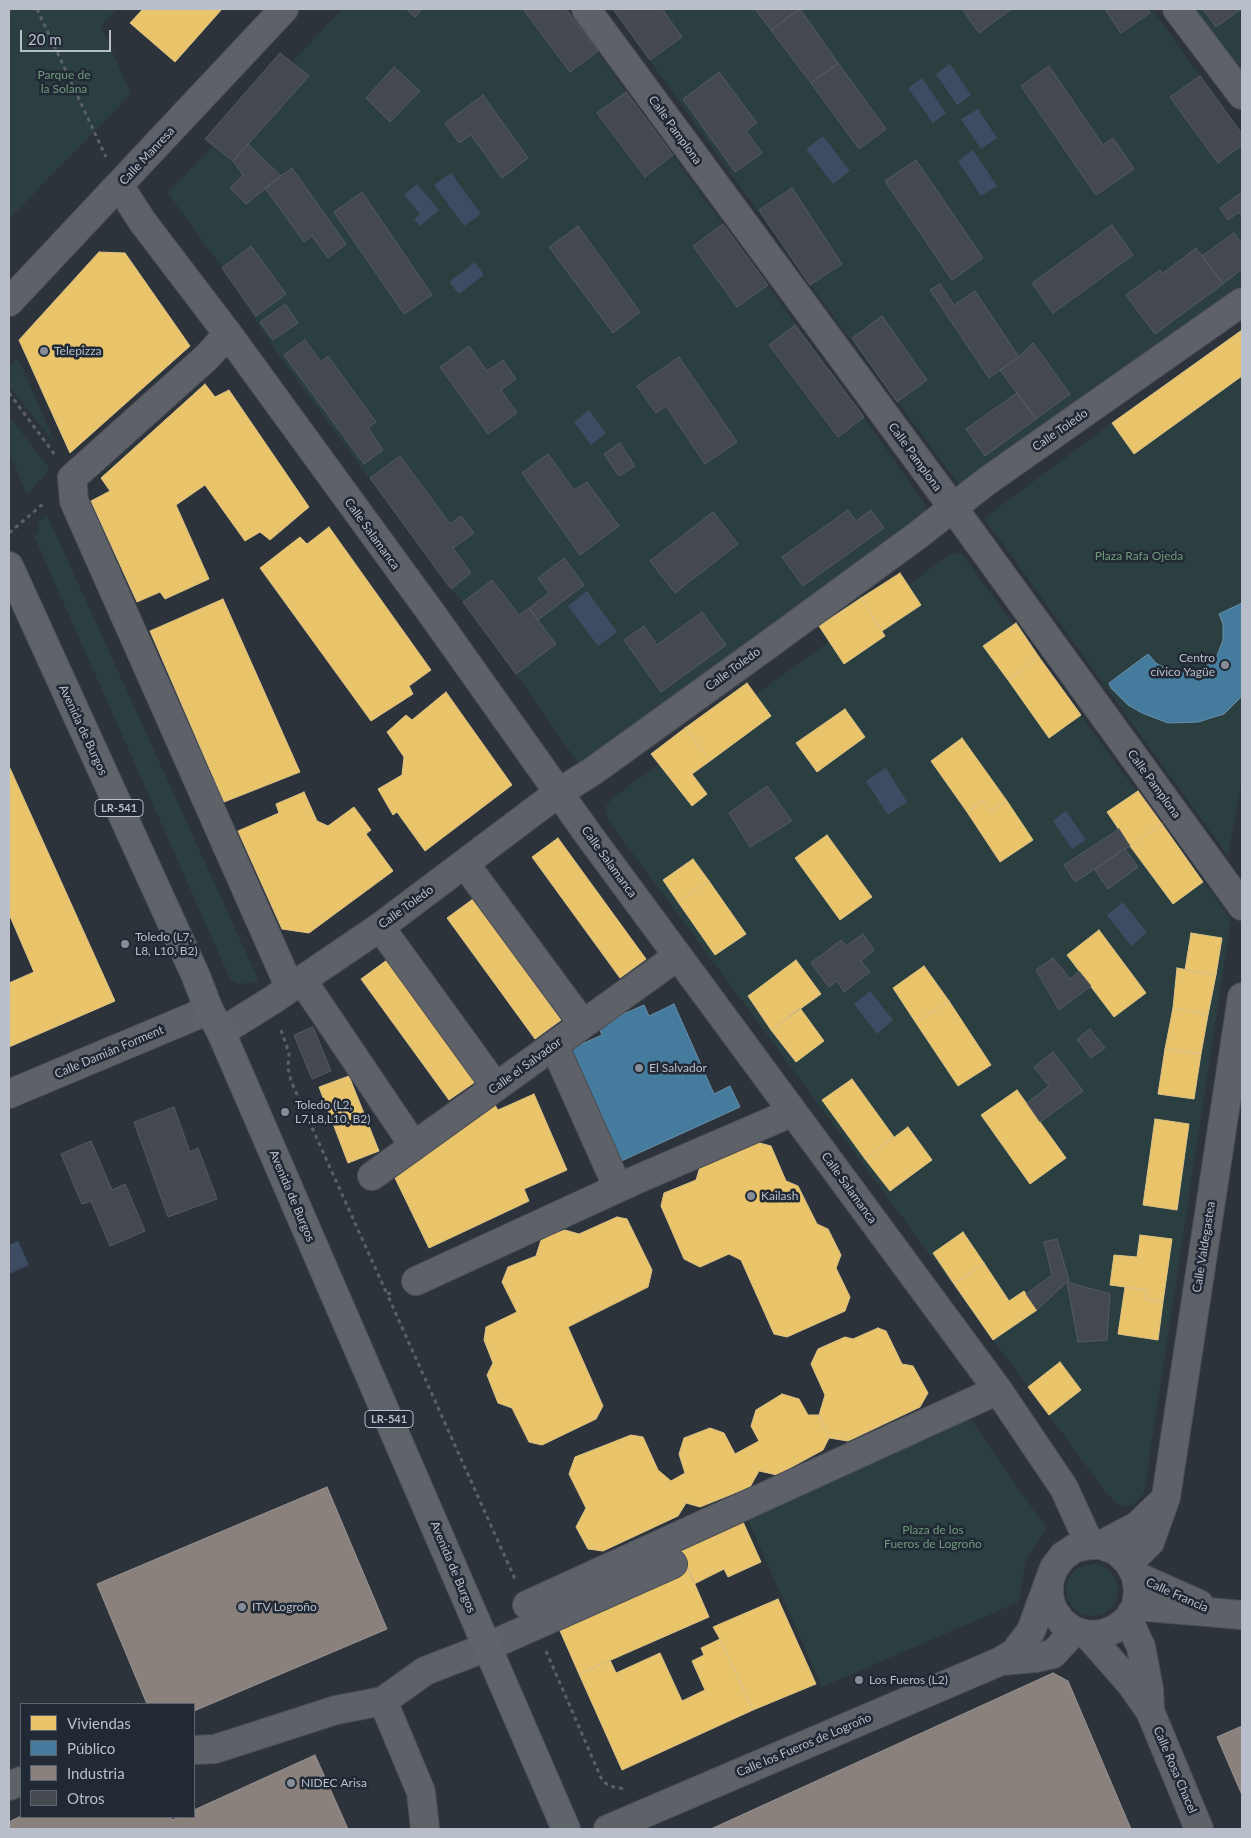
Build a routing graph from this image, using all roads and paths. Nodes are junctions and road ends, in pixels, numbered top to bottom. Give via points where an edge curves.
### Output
1 (36, 9) edge
2 (284, 9) edge
3 (586, 9) edge
4 (1177, 9) edge
5 (1242, 95) edge
6 (119, 185) junction
7 (9, 302) edge
8 (1242, 302) edge
9 (228, 334) junction
10 (9, 393) edge
11 (72, 478) junction
12 (954, 509) junction
13 (9, 533) edge
14 (9, 566) edge
15 (558, 793) junction
16 (465, 864) junction
17 (1242, 906) edge
18 (380, 927) junction
19 (678, 956) junction
20 (288, 990) junction
21 (1242, 996) edge
22 (215, 1021) junction
23 (583, 1024) junction
24 (554, 1045) junction
25 (496, 1087) junction
26 (9, 1094) edge
27 (793, 1112) junction
28 (414, 1146) junction
29 (372, 1176) dead end
30 (609, 1192) junction
31 (416, 1281) joint
32 (387, 1294) junction
33 (998, 1390) junction
34 (1166, 1497) junction
35 (1095, 1545) junction
36 (673, 1564) dead end
37 (1133, 1569) junction
38 (1049, 1582) junction
39 (1132, 1612) junction
40 (1230, 1614) edge
41 (531, 1615) junction
42 (1081, 1633) junction
43 (487, 1646) junction
44 (1001, 1661) junction
45 (383, 1701) junction
46 (1150, 1711) junction
47 (195, 1750) edge
48 (636, 1817) junction
49 (425, 1829) edge
50 (566, 1829) edge
51 (608, 1829) edge
52 (1200, 1829) edge

1 - 6 path
2 - 6 street, Calle Manresa
3 - 12 street, Calle Pamplona
4 - 5 street
6 - 7 street, Calle Manresa
6 - 9 street, Calle Salamanca via 142,221
8 - 12 street, Calle Toledo via 987,482
9 - 11 street via 207,357
9 - 15 street, Calle Salamanca
10 - 11 path
11 - 13 path
11 - 20 street via 74,501
12 - 15 street, Calle Toledo via 593,771
12 - 17 street, Calle Pamplona
14 - 22 main road, Avenida de Burgos / LR-541
15 - 16 street, Calle Toledo
15 - 19 street, Calle Salamanca
16 - 18 street, Calle Toledo
16 - 23 street
18 - 20 street, Calle Toledo
18 - 25 street
19 - 23 street, Calle el Salvador
19 - 27 street, Calle Salamanca
20 - 22 street, Calle Toledo
20 - 28 street
20 - 32 path via 288,1068 291,1081
21 - 34 street, Calle Valdegastea
22 - 26 street, Calle Damián Forment
22 - 43 main road, Avenida de Burgos / LR-541
23 - 24 street, Calle el Salvador
24 - 25 street, Calle el Salvador
24 - 30 street
25 - 28 street, Calle el Salvador
27 - 30 street
27 - 33 street, Calle Salamanca
28 - 29 street, Calle el Salvador
30 - 31 street
31 - 32 path
32 - 41 path
33 - 35 street, Calle Salamanca via 1064,1488
33 - 41 street
34 - 35 street via 1138,1526
34 - 37 street, Calle Valdegastea via 1150,1542
35 - 37 street via 1117,1551
35 - 38 street via 1075,1548 1063,1556
36 - 41 street
37 - 39 street via 1138,1591
37 - 40 street, Calle Francia
38 - 42 street via 1053,1610 1062,1622
38 - 44 street, Calle los Fueros de Logroño via 1031,1631 1014,1653
39 - 40 street, Calle Francia
39 - 42 street via 1117,1628 1103,1634
39 - 46 street, Calle Rosa Chacel via 1150,1689
41 - 43 street
41 - 48 path via 602,1780 609,1786 625,1788
42 - 44 street, Calle los Fueros de Logroño via 1053,1654
42 - 46 street, Calle Rosa Chacel via 1131,1684
43 - 45 street via 425,1671
43 - 50 main road, Avenida de Burgos / LR-541
44 - 48 street, Calle los Fueros de Logroño
45 - 47 street via 336,1710 215,1749
45 - 49 street via 421,1792
46 - 52 street, Calle Rosa Chacel
48 - 51 street, Calle los Fueros de Logroño

